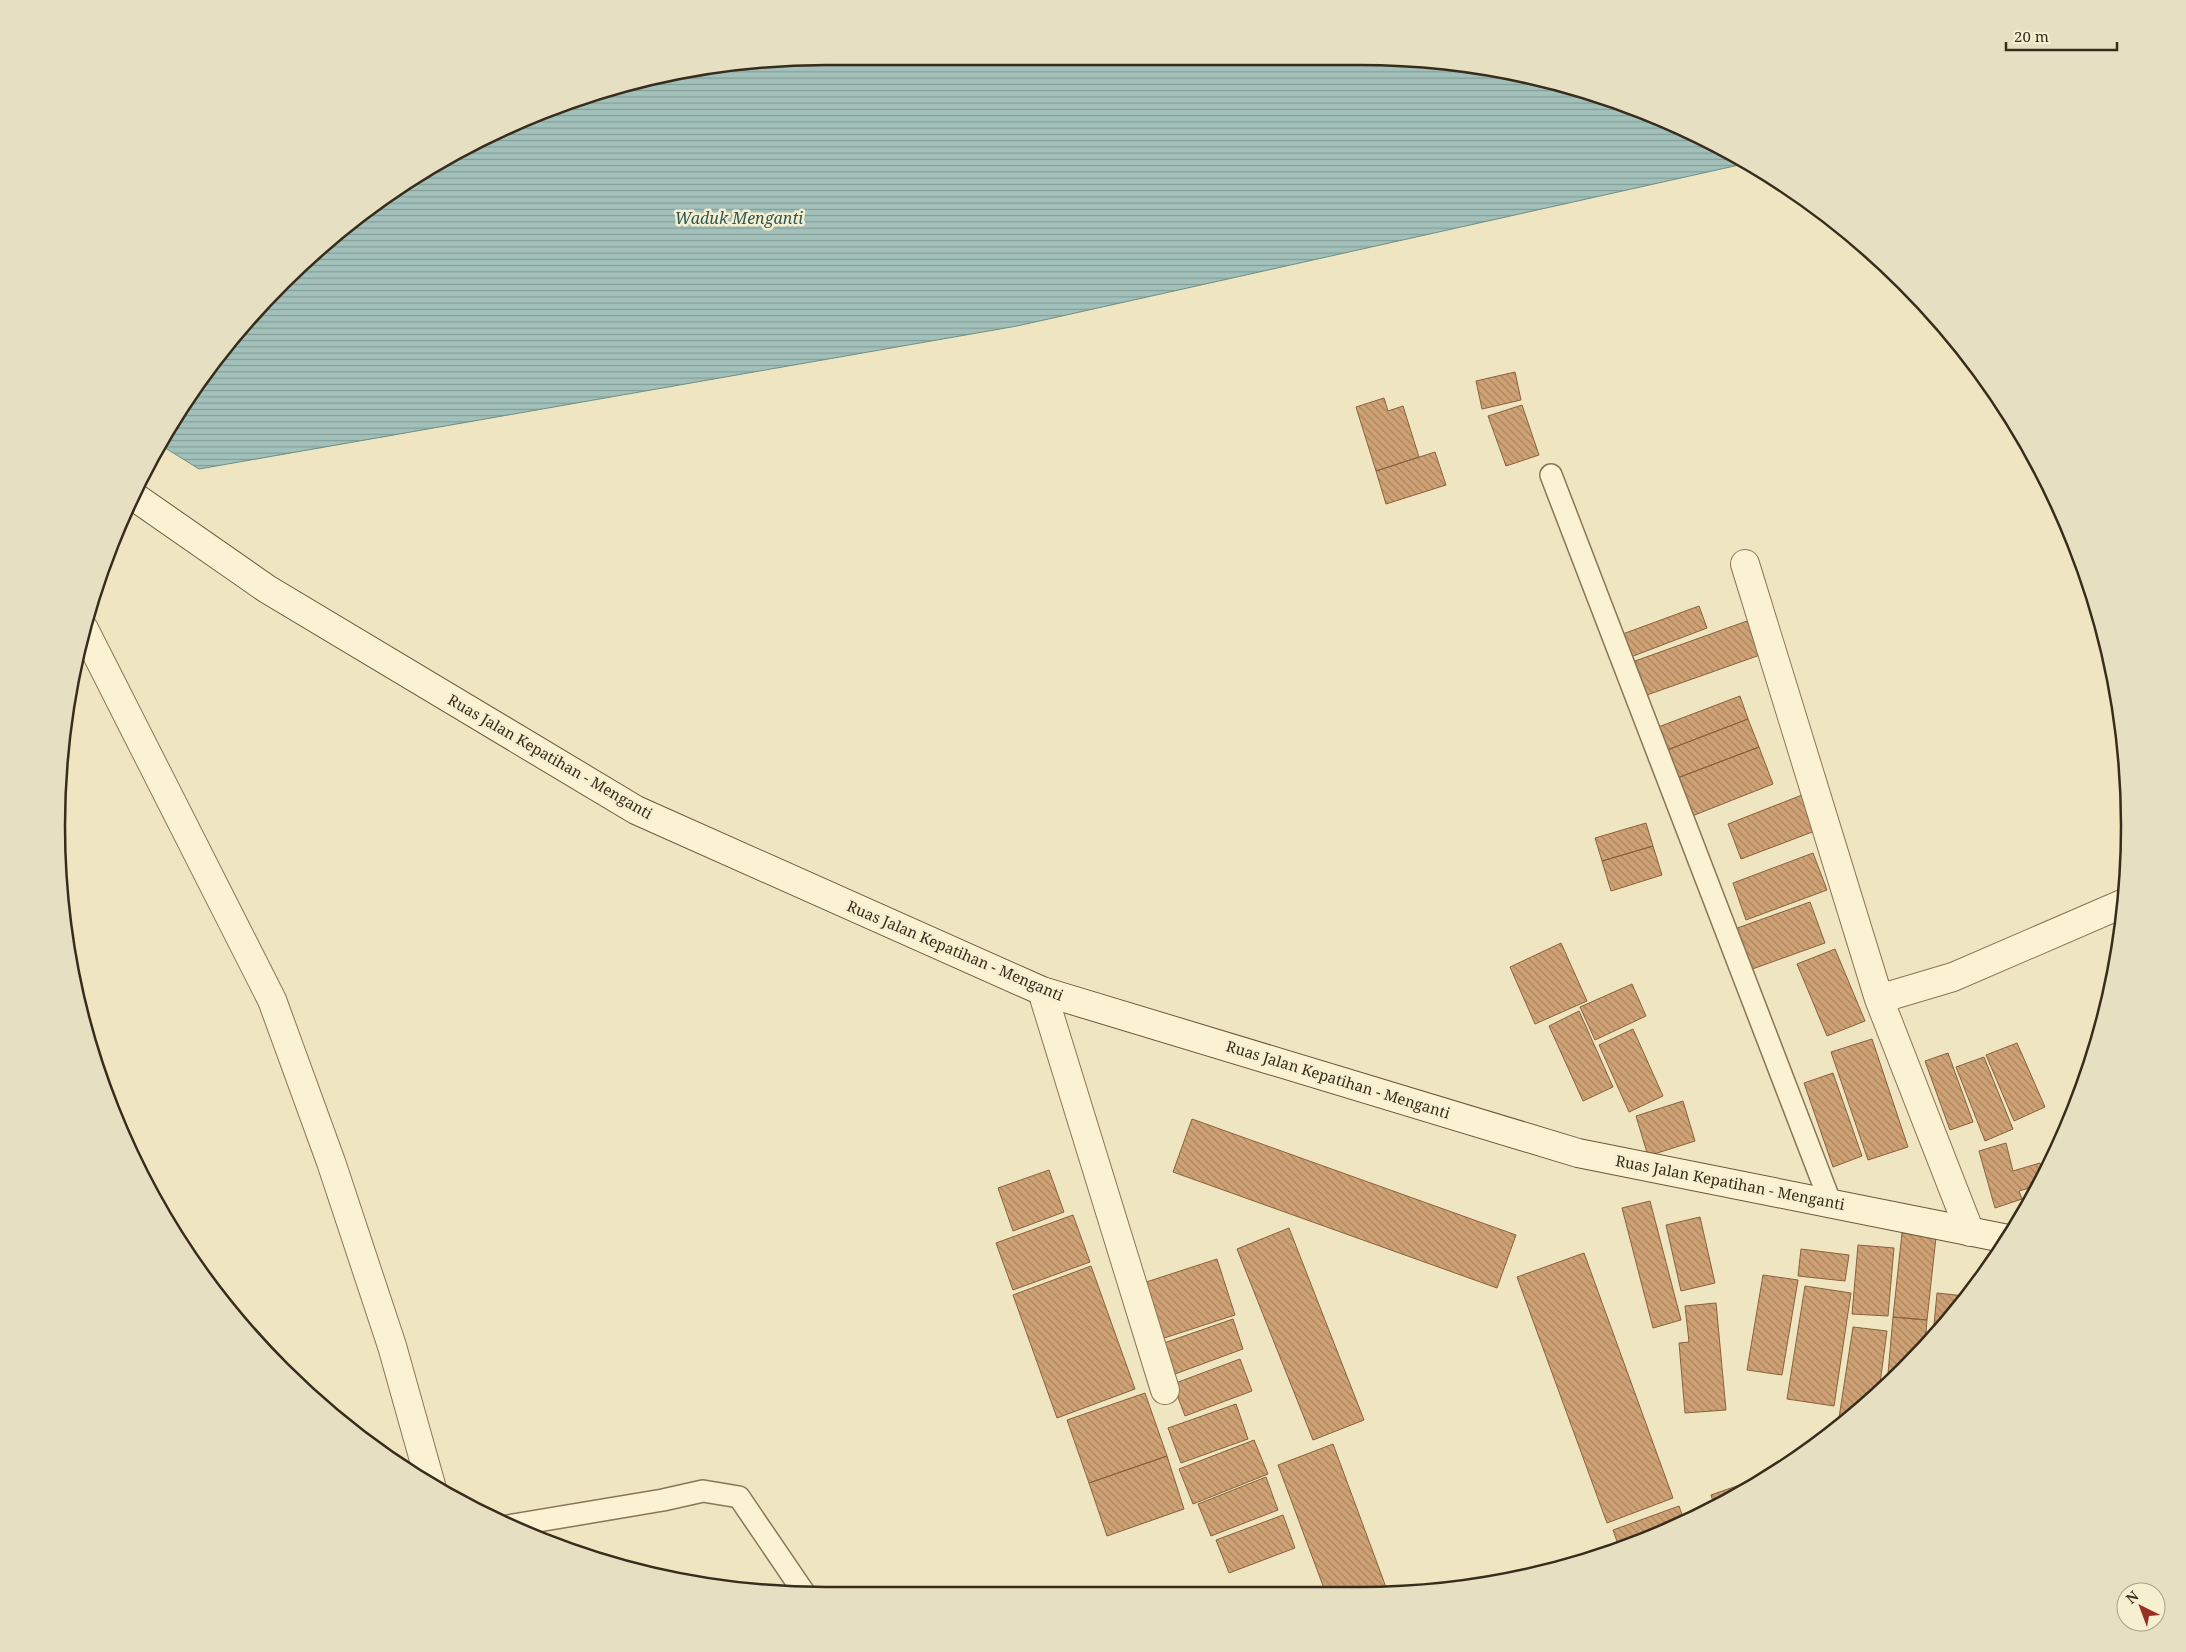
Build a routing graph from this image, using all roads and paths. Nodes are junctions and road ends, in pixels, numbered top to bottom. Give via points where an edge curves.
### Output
1 (1551, 475) dead end
2 (138, 499) edge
3 (1745, 564) dead end
4 (89, 639) edge
5 (2116, 907) edge
6 (1042, 991) junction
7 (1879, 999) junction
8 (1831, 1204) junction
9 (1970, 1232) junction
10 (2000, 1238) edge
11 (1165, 1390) dead end
12 (428, 1475) edge
13 (523, 1524) edge
14 (800, 1586) edge

1 - 8 lane
2 - 6 street, Ruas Jalan Kepatihan - Menganti via 267,588 636,810
3 - 7 street
4 - 12 street via 272,1000 331,1162 392,1346
5 - 7 street via 1953,977
6 - 8 street, Ruas Jalan Kepatihan - Menganti via 1578,1153
6 - 11 street
7 - 9 street
8 - 9 street, Ruas Jalan Kepatihan - Menganti
9 - 10 street, Ruas Jalan Kepatihan - Menganti
13 - 14 lane via 703,1491 739,1497

